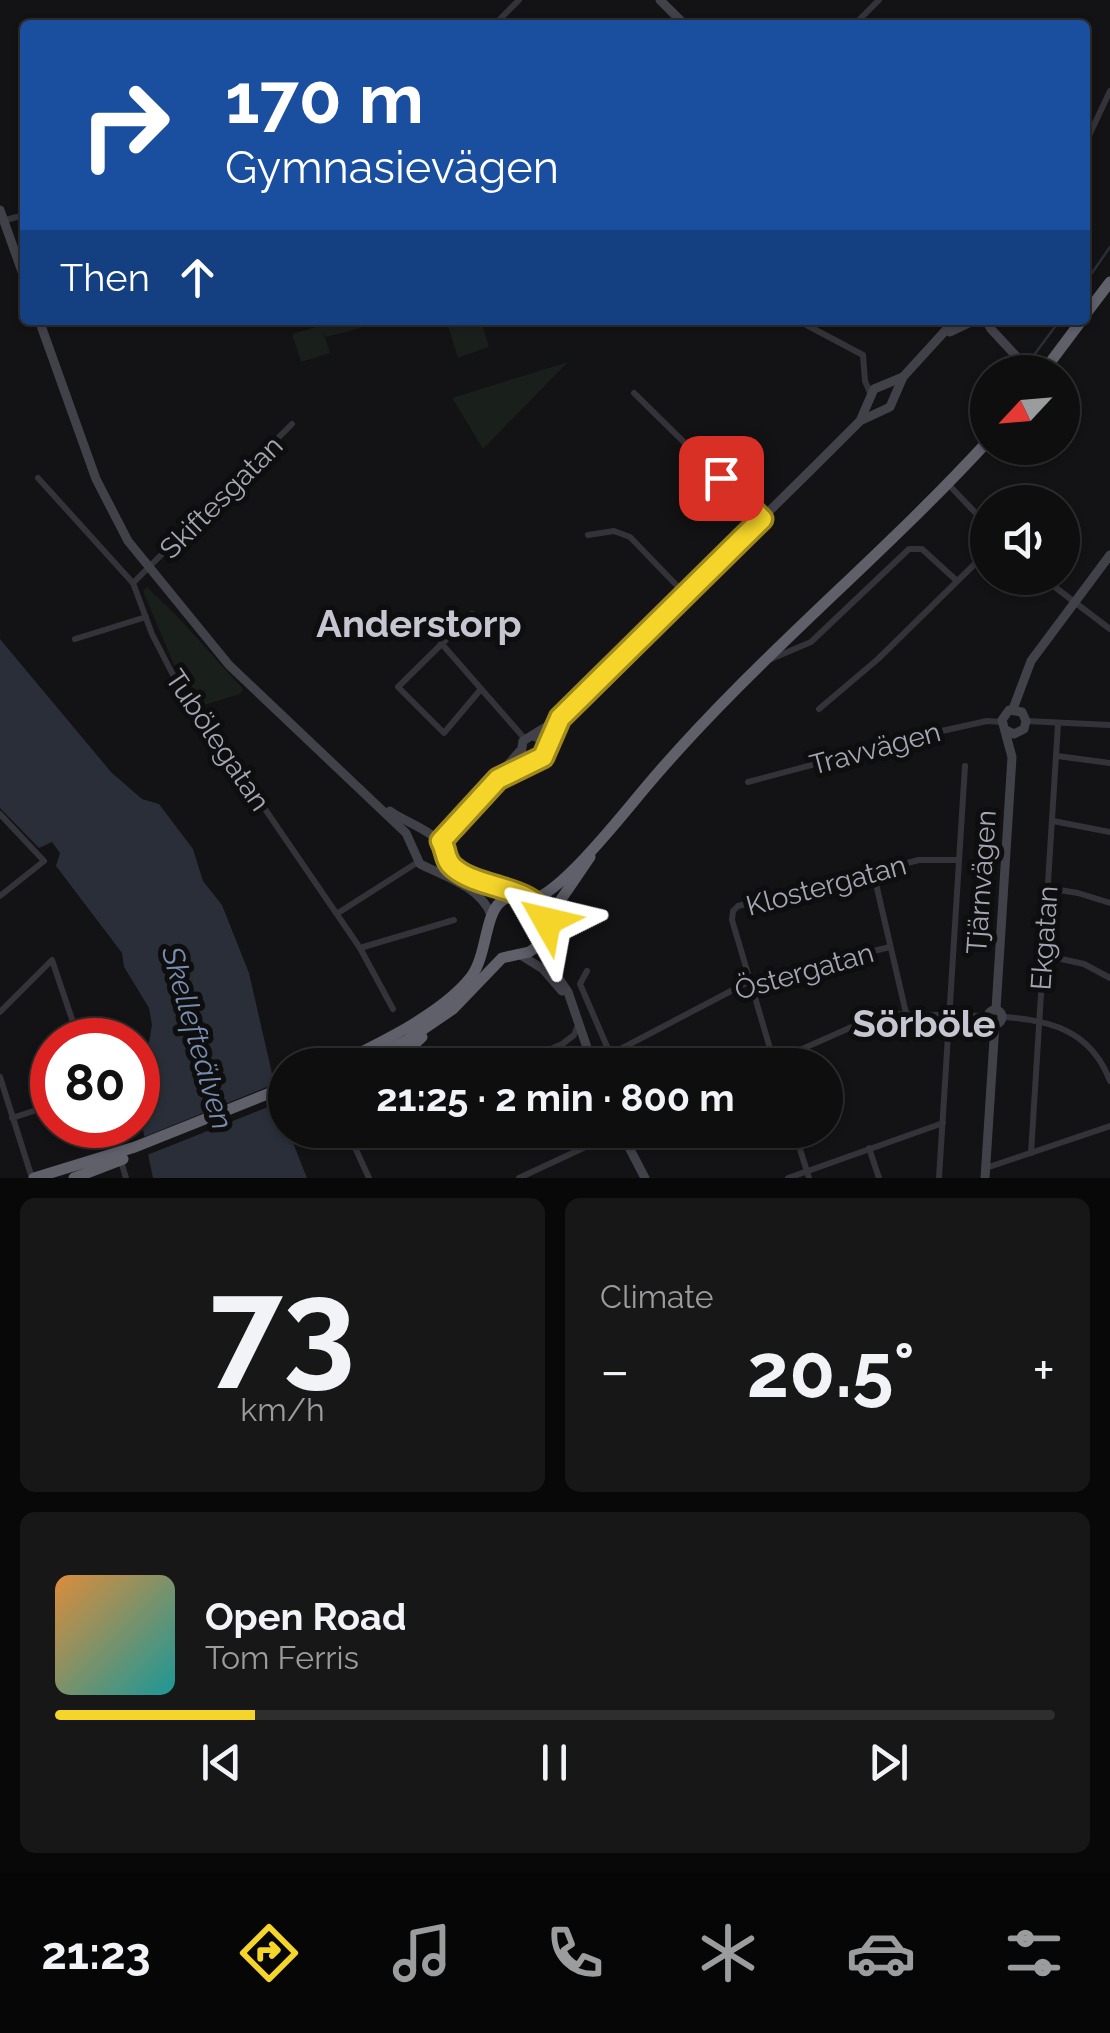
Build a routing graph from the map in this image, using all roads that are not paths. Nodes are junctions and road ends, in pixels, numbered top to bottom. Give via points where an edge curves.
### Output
1 (519, 0) edge
2 (660, 0) edge
3 (879, 0) edge
4 (499, 20) edge
5 (680, 20) edge
6 (859, 20) edge
7 (1110, 90) edge
8 (1090, 133) edge
9 (1, 217) edge
10 (20, 267) edge
11 (1110, 282) edge
12 (1090, 309) edge
13 (41, 325) edge
14 (807, 325) edge
15 (951, 325) edge
16 (963, 325) edge
17 (988, 325) edge
18 (1078, 325) edge
19 (943, 336) junction
20 (1015, 355) edge
21 (1056, 355) edge
22 (866, 373) junction
23 (903, 377) junction
24 (883, 386) junction
25 (634, 393) dead end
26 (894, 394) junction
27 (871, 397) junction
28 (881, 410) junction
29 (860, 421) junction
30 (292, 424) dead end
31 (970, 460) edge
32 (38, 478) dead end
33 (948, 484) junction
34 (970, 507) edge
35 (762, 519) junction
36 (588, 535) dead end
37 (1110, 555) edge
38 (970, 568) edge
39 (149, 570) junction
40 (956, 581) junction
41 (134, 583) junction
42 (1062, 595) edge
43 (686, 596) junction
44 (1072, 603) junction
45 (472, 614) dead end
46 (146, 617) junction
47 (1110, 630) edge
48 (76, 639) dead end
49 (441, 644) junction
50 (765, 661) junction
51 (481, 689) junction
52 (819, 709) dead end
53 (1014, 709) junction
54 (560, 718) junction
55 (1026, 721) junction
56 (1058, 724) junction
57 (1110, 725) edge
58 (1004, 726) junction
59 (1019, 732) junction
60 (530, 738) junction
61 (545, 747) junction
62 (520, 751) junction
63 (1057, 756) junction
64 (1012, 758) junction
65 (531, 762) junction
66 (1110, 763) edge
67 (965, 766) dead end
68 (498, 779) junction
69 (748, 782) dead end
70 (369, 797) junction
71 (0, 814) edge
72 (1053, 822) junction
73 (1110, 832) edge
74 (604, 837) junction
75 (440, 840) junction
76 (417, 858) junction
77 (445, 858) junction
78 (959, 860) junction
79 (433, 868) junction
80 (873, 871) junction
81 (1047, 888) junction
82 (0, 896) edge
83 (527, 898) junction
84 (1110, 903) edge
85 (338, 913) junction
86 (490, 917) junction
87 (454, 920) dead end
88 (548, 926) junction
89 (542, 943) junction
90 (890, 946) junction
91 (360, 948) junction
92 (518, 954) junction
93 (1043, 955) junction
94 (587, 971) dead end
95 (1110, 978) edge
96 (750, 981) junction
97 (393, 1009) dead end
98 (0, 1012) edge
99 (906, 1013) junction
100 (950, 1014) junction
101 (995, 1017) junction
102 (72, 1018) edge
103 (577, 1020) junction
104 (1039, 1020) junction
105 (560, 1046) joint
106 (367, 1048) edge
107 (410, 1048) edge
108 (554, 1048) edge
109 (587, 1048) edge
110 (608, 1048) edge
111 (622, 1048) edge
112 (767, 1048) edge
113 (805, 1048) edge
114 (0, 1077) edge
115 (1110, 1080) edge
116 (268, 1097) edge
117 (30, 1112) edge
118 (12, 1118) junction
119 (943, 1123) junction
120 (1110, 1126) edge
121 (355, 1148) edge
122 (584, 1148) edge
123 (630, 1148) edge
124 (800, 1148) edge
125 (869, 1148) junction
126 (136, 1150) junction
127 (1031, 1153) junction
128 (120, 1160) junction
129 (986, 1173) edge
130 (808, 1174) edge
131 (34, 1178) edge
132 (74, 1178) edge
133 (126, 1178) edge
134 (369, 1178) edge
135 (519, 1178) edge
136 (645, 1178) edge
137 (788, 1178) edge
138 (879, 1178) edge
139 (939, 1178) edge

1 - 4 street
2 - 5 street
3 - 6 street
7 - 8 street
9 - 10 street
11 - 12 highway
13 - 39 street via 111,513
14 - 22 street via 857,349
15 - 19 street
16 - 19 street
17 - 20 street
18 - 21 highway
19 - 23 street
22 - 24 street
22 - 27 street
23 - 24 street
23 - 26 street
24 - 26 street
24 - 27 street
25 - 35 street
26 - 28 street
27 - 28 street
27 - 29 street
28 - 29 street
29 - 35 street
30 - 39 street, Skiftesgatan
31 - 33 highway
32 - 41 street, Tubölegatan
33 - 34 street
33 - 50 highway
35 - 43 street
36 - 43 street via 614,531 630,538
37 - 44 street
38 - 40 street
39 - 41 street, Skiftesgatan
39 - 70 street via 240,676
40 - 50 street via 922,549 909,549 811,642
40 - 52 street
41 - 46 street, Tubölegatan
42 - 44 street
43 - 54 street
44 - 47 street
44 - 53 street via 1031,660
45 - 49 street
46 - 48 street
46 - 85 street, Tubölegatan via 191,704
49 - 51 street
49 - 51 street via 398,686 444,733
50 - 74 highway
51 - 60 street
53 - 55 street
53 - 58 street via 1006,712
54 - 60 street
54 - 61 street
55 - 56 street
55 - 59 street
56 - 57 street
56 - 63 street, Ekgatan
58 - 59 street
58 - 64 street, Tjärnvägen
58 - 69 street, Travvägen via 986,721
59 - 64 street, Tjärnvägen
60 - 61 street
60 - 62 street
61 - 65 street via 543,757
62 - 65 street
62 - 68 street
63 - 66 street
63 - 72 street, Ekgatan
64 - 101 street, Tjärnvägen
65 - 68 street
67 - 78 street
68 - 75 street
70 - 75 street
70 - 76 street via 408,836
71 - 82 street via 44,861
72 - 73 street
72 - 81 street, Ekgatan
74 - 83 highway via 549,892
74 - 88 highway
75 - 76 street via 422,839
75 - 77 street
76 - 79 street
76 - 85 street
77 - 79 street
77 - 83 street via 470,879
78 - 80 street, Klostergatan via 919,860
78 - 100 street
79 - 86 street via 482,898
80 - 90 street
80 - 96 street, Klostergatan via 738,906 732,920
81 - 84 street
81 - 93 street, Ekgatan
83 - 86 highway via 503,900
83 - 88 highway via 544,911
85 - 91 street, Tubölegatan
86 - 92 highway via 494,942
86 - 106 highway via 482,956 457,992
87 - 91 street
88 - 89 highway
89 - 92 highway
89 - 103 street
90 - 96 street, Östergatan
90 - 99 street
91 - 97 street, Tubölegatan
92 - 103 street via 557,984
92 - 107 highway via 502,958
93 - 95 street
93 - 104 street, Ekgatan
94 - 110 street via 580,984
96 - 111 street, Östergatan
96 - 112 street, Klostergatan
98 - 102 street via 52,960
99 - 100 street
99 - 113 street via 869,1018
100 - 101 street
100 - 119 street
101 - 104 street
101 - 129 street, Tjärnvägen
103 - 105 street via 574,1035
103 - 109 street
104 - 115 street via 1087,1044
104 - 127 street, Ekgatan
105 - 108 street
114 - 118 street
116 - 126 highway
117 - 118 street
118 - 131 street
119 - 125 street
119 - 139 street
120 - 127 street
121 - 134 street
122 - 135 street
123 - 136 street
124 - 130 street
125 - 130 street
125 - 138 street
126 - 128 highway
126 - 131 highway
127 - 129 street
128 - 132 highway
128 - 133 street
130 - 137 street

